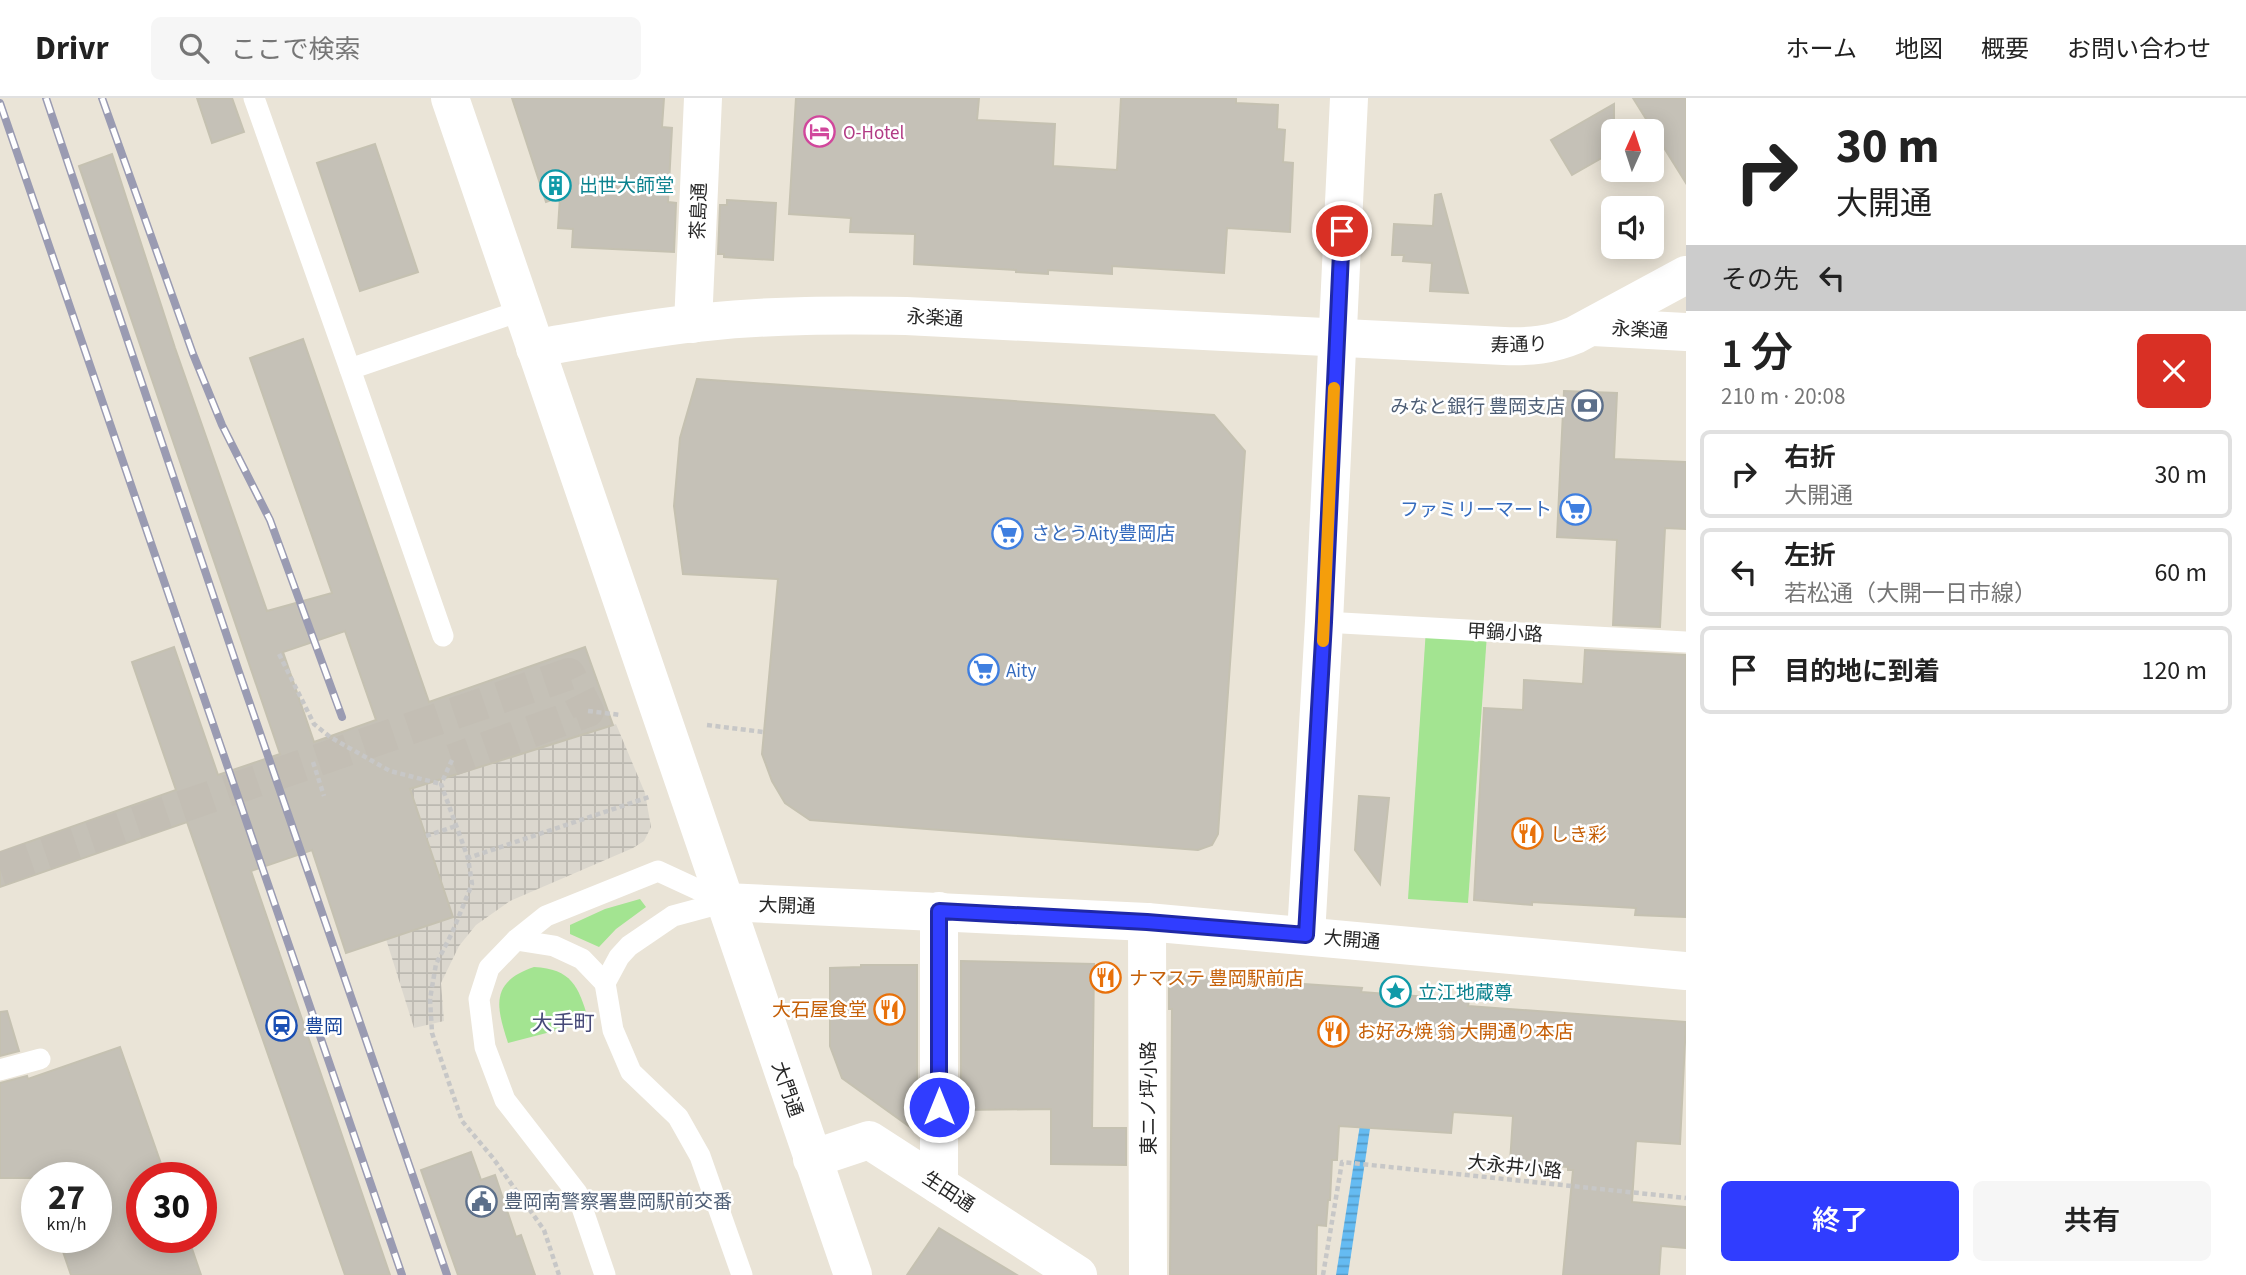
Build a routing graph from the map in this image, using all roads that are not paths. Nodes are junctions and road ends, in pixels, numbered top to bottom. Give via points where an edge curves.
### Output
1 (254, 98) edge
2 (450, 98) edge
3 (703, 98) edge
4 (1349, 98) edge
5 (1686, 275) edge
6 (523, 310) junction
7 (694, 324) junction
8 (1593, 327) junction
9 (1686, 331) edge
10 (1336, 337) junction
11 (535, 348) junction
12 (351, 369) junction
13 (1324, 622) junction
14 (443, 636) dead end
15 (1686, 642) edge
16 (725, 902) junction
17 (939, 911) junction
18 (1147, 922) junction
19 (1306, 935) junction
20 (516, 940) junction
21 (1686, 971) edge
22 (605, 983) junction
23 (40, 1059) dead end
24 (0, 1070) edge
25 (812, 1159) junction
26 (939, 1185) junction
27 (605, 1275) edge
28 (742, 1275) edge
29 (853, 1275) edge
30 (1078, 1275) edge
31 (1149, 1275) edge

1 - 12 lane
2 - 6 street, 大門通
3 - 7 street, 茶島通
4 - 10 street
5 - 8 street, 寿通り
6 - 11 street, 大門通
6 - 12 lane
7 - 10 street, 永楽通 via 762,317 906,316
7 - 11 street, 永楽通
8 - 9 street, 永楽通
8 - 10 street, 寿通り via 1556,343 1535,346
10 - 13 street
11 - 16 street, 大門通
12 - 14 lane
13 - 15 lane, 甲鍋小路
13 - 19 street
16 - 17 street, 大開通
16 - 20 lane via 658,871 546,916
16 - 22 lane via 673,916 628,946
16 - 25 street, 大門通
17 - 18 street, 大開通
17 - 26 street
18 - 19 street, 大開通
18 - 31 street, 東ニノ坪小路
19 - 21 street, 大開通
20 - 22 lane via 554,946 582,959
20 - 27 lane via 489,968 479,999 485,1046 505,1100 577,1193
22 - 28 lane via 613,1030 631,1072 678,1117 700,1156
23 - 24 lane
25 - 26 street, 生田通 via 869,1140
25 - 29 street, 大門通
26 - 30 street, 生田通

